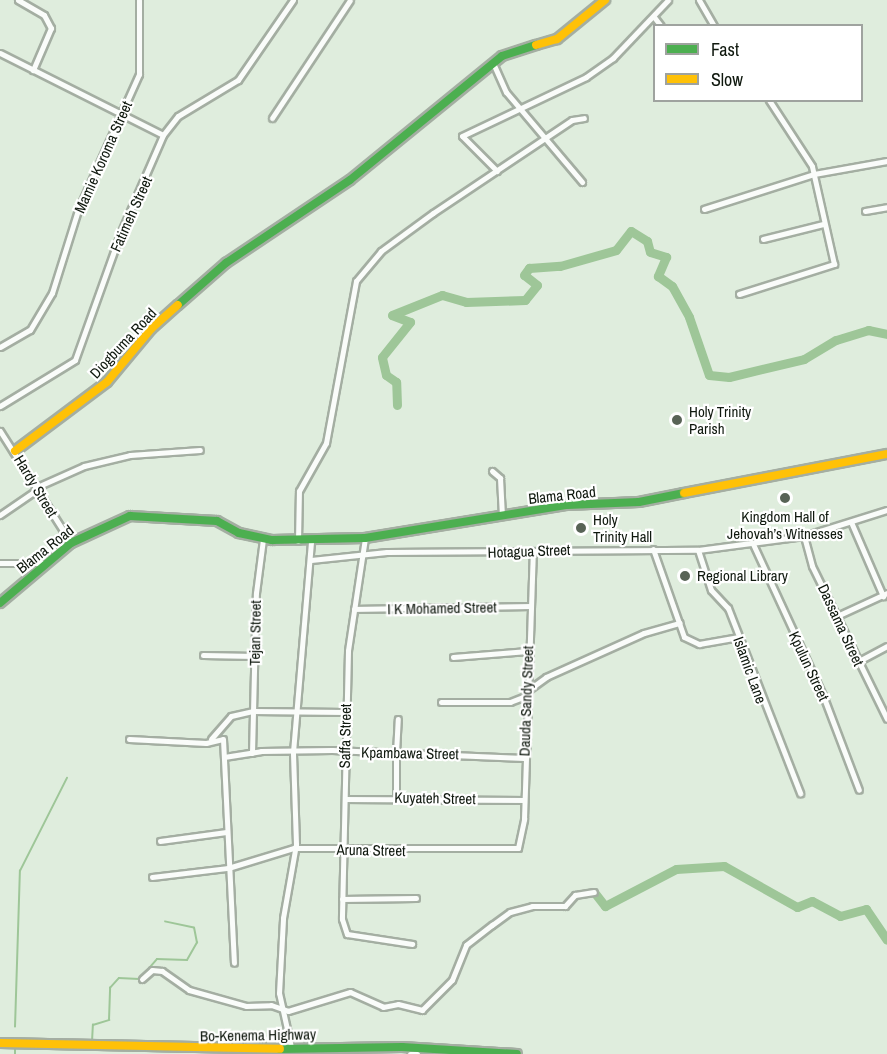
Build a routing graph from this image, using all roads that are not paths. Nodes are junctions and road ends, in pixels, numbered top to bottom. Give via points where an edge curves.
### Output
1 (18, 0) edge
2 (139, 0) edge
3 (293, 0) edge
4 (350, 0) edge
5 (605, 0) edge
6 (668, 0) edge
7 (699, 0) edge
8 (654, 16) junction
9 (660, 24) edge
10 (713, 24) edge
11 (0, 53) edge
12 (493, 63) junction
13 (33, 70) junction
14 (770, 102) edge
15 (520, 106) junction
16 (123, 113) junction
17 (272, 118) dead end
18 (584, 118) dead end
19 (163, 135) junction
20 (548, 137) junction
21 (887, 161) edge
22 (497, 171) junction
23 (814, 174) junction
24 (582, 182) dead end
25 (887, 207) edge
26 (704, 209) dead end
27 (865, 211) dead end
28 (823, 224) junction
29 (763, 239) dead end
30 (739, 294) dead end
31 (0, 346) edge
32 (0, 406) edge
33 (0, 431) edge
34 (200, 450) dead end
35 (15, 451) junction
36 (887, 454) edge
37 (492, 471) dead end
38 (38, 488) junction
39 (887, 510) edge
40 (0, 515) edge
41 (502, 516) junction
42 (850, 522) junction
43 (804, 536) junction
44 (365, 538) junction
45 (263, 539) junction
46 (311, 540) junction
47 (298, 541) junction
48 (70, 543) junction
49 (753, 544) junction
50 (653, 549) junction
51 (698, 550) junction
52 (534, 552) junction
53 (365, 555) junction
54 (311, 560) junction
55 (0, 563) edge
56 (47, 563) junction
57 (885, 595) edge
58 (0, 603) edge
59 (529, 606) junction
60 (354, 609) junction
61 (837, 616) junction
62 (680, 623) junction
63 (737, 637) junction
64 (887, 646) edge
65 (528, 651) junction
66 (203, 655) dead end
67 (255, 656) junction
68 (453, 657) dead end
69 (857, 662) junction
70 (527, 694) junction
71 (441, 702) dead end
72 (253, 711) junction
73 (299, 712) junction
74 (345, 712) junction
75 (886, 714) edge
76 (398, 719) dead end
77 (129, 739) dead end
78 (206, 743) junction
79 (293, 752) junction
80 (346, 752) junction
81 (252, 753) junction
82 (396, 754) junction
83 (224, 757) junction
84 (524, 758) junction
85 (859, 790) dead end
86 (800, 793) dead end
87 (396, 796) junction
88 (345, 799) junction
89 (524, 800) junction
90 (226, 832) junction
91 (160, 841) dead end
92 (294, 848) junction
93 (518, 848) joint
94 (343, 850) junction
95 (228, 868) junction
96 (152, 877) dead end
97 (594, 892) dead end
98 (417, 898) dead end
99 (342, 899) junction
100 (412, 944) dead end
101 (234, 963) dead end
102 (142, 979) dead end
103 (284, 1011) junction
104 (3, 1043) edge
105 (291, 1047) junction
106 (404, 1051) edge
107 (7, 1054) edge
108 (410, 1054) edge
109 (417, 1054) edge
110 (516, 1054) edge

1 - 13 street via 44,15 51,28
2 - 16 street, Mamie Koroma Street via 139,74
3 - 19 street, Fatimeh Street via 238,80 178,116
4 - 17 street
5 - 12 main road, Diogbuma Road via 566,33
6 - 8 street
7 - 10 street
8 - 9 street
8 - 15 street via 613,58 586,77
11 - 13 street
12 - 15 street via 503,87
12 - 35 main road, Diogbuma Road via 354,177 226,263 151,328 98,390
13 - 16 street
14 - 23 street via 806,151
15 - 20 street
15 - 22 street via 462,136
16 - 19 street
16 - 31 street, Mamie Koroma Street via 78,210 45,310 30,330
18 - 20 street via 572,120
19 - 32 street, Fatimeh Street via 120,234 75,360
20 - 22 street
20 - 24 street
21 - 23 street
22 - 47 street via 381,251 356,281 323,451 299,491
23 - 26 street
23 - 28 street
25 - 27 street
28 - 29 street
28 - 30 street via 834,264
33 - 35 street, Hardy Street
34 - 38 street via 130,455 84,466
35 - 38 street, Hardy Street
36 - 41 main road, Blama Road via 639,502 567,505
37 - 41 street via 500,478
38 - 40 street
38 - 48 street, Hardy Street
39 - 42 street, Hotagua Street
41 - 44 main road, Blama Road
42 - 43 street, Hotagua Street
42 - 57 street
43 - 49 street, Hotagua Street
43 - 61 street, Dassama Street
44 - 46 main road, Blama Road
44 - 53 street, Saffa Street
45 - 47 main road, Blama Road
45 - 48 main road, Blama Road via 239,533 217,521 130,516
45 - 67 street, Tejan Street
46 - 47 main road, Blama Road
46 - 54 street
48 - 56 main road, Blama Road
49 - 51 street, Hotagua Street
49 - 85 street, Kpulun Street via 828,707
50 - 51 street, Hotagua Street
50 - 52 street, Hotagua Street
50 - 62 street
51 - 63 street, Islamic Lane via 711,590 728,608
52 - 53 street, Hotagua Street
52 - 59 street, Dauda Sandy Street
53 - 54 street, Hotagua Street
53 - 60 street, Saffa Street
54 - 73 street via 303,606
55 - 56 street
56 - 58 main road, Blama Road
57 - 61 street
59 - 60 street, I K Mohamed Street
59 - 65 street, Dauda Sandy Street
60 - 74 street, Saffa Street
61 - 69 street, Dassama Street
62 - 63 street via 684,638 692,643
62 - 70 street via 644,633 546,677
63 - 86 street, Islamic Lane
64 - 69 street
65 - 68 street
65 - 70 street, Dauda Sandy Street
66 - 67 street
67 - 72 street, Tejan Street
69 - 75 street, Dassama Street
70 - 71 street via 510,702
70 - 84 street, Dauda Sandy Street
72 - 73 street
72 - 78 street via 236,715
72 - 81 street, Tejan Street
73 - 74 street
73 - 79 street
74 - 80 street, Saffa Street
76 - 82 street
77 - 78 street
78 - 83 street via 223,739
79 - 80 street, Kpambawa Street
79 - 81 street, Kpambawa Street
79 - 92 street
80 - 82 street, Kpambawa Street
80 - 88 street, Saffa Street
81 - 83 street, Kpambawa Street
82 - 84 street, Kpambawa Street
82 - 87 street
83 - 90 street
84 - 89 street, Dauda Sandy Street
87 - 88 street, Kuyateh Street
87 - 89 street, Kuyateh Street
88 - 94 street, Saffa Street
89 - 93 street, Dauda Sandy Street
90 - 91 street
90 - 95 street
92 - 94 street, Aruna Street
92 - 95 street, Aruna Street
92 - 103 street via 283,918 284,974 279,993
93 - 94 street, Aruna Street
94 - 99 street, Saffa Street
95 - 96 street, Aruna Street
95 - 101 street
97 - 103 street via 575,895 565,906 532,906 510,912 492,924 466,945 452,980 424,1009 383,1007 350,992 328,1002
98 - 99 street
99 - 100 street, Saffa Street via 347,934
102 - 103 street via 152,970 162,971 189,990 246,1006 271,1005
103 - 105 street
104 - 105 main road, Bo-Kenema Highway
104 - 107 street
105 - 106 main road, Bo-Kenema Highway
106 - 110 main road, Bo-Kenema Highway
108 - 109 street

